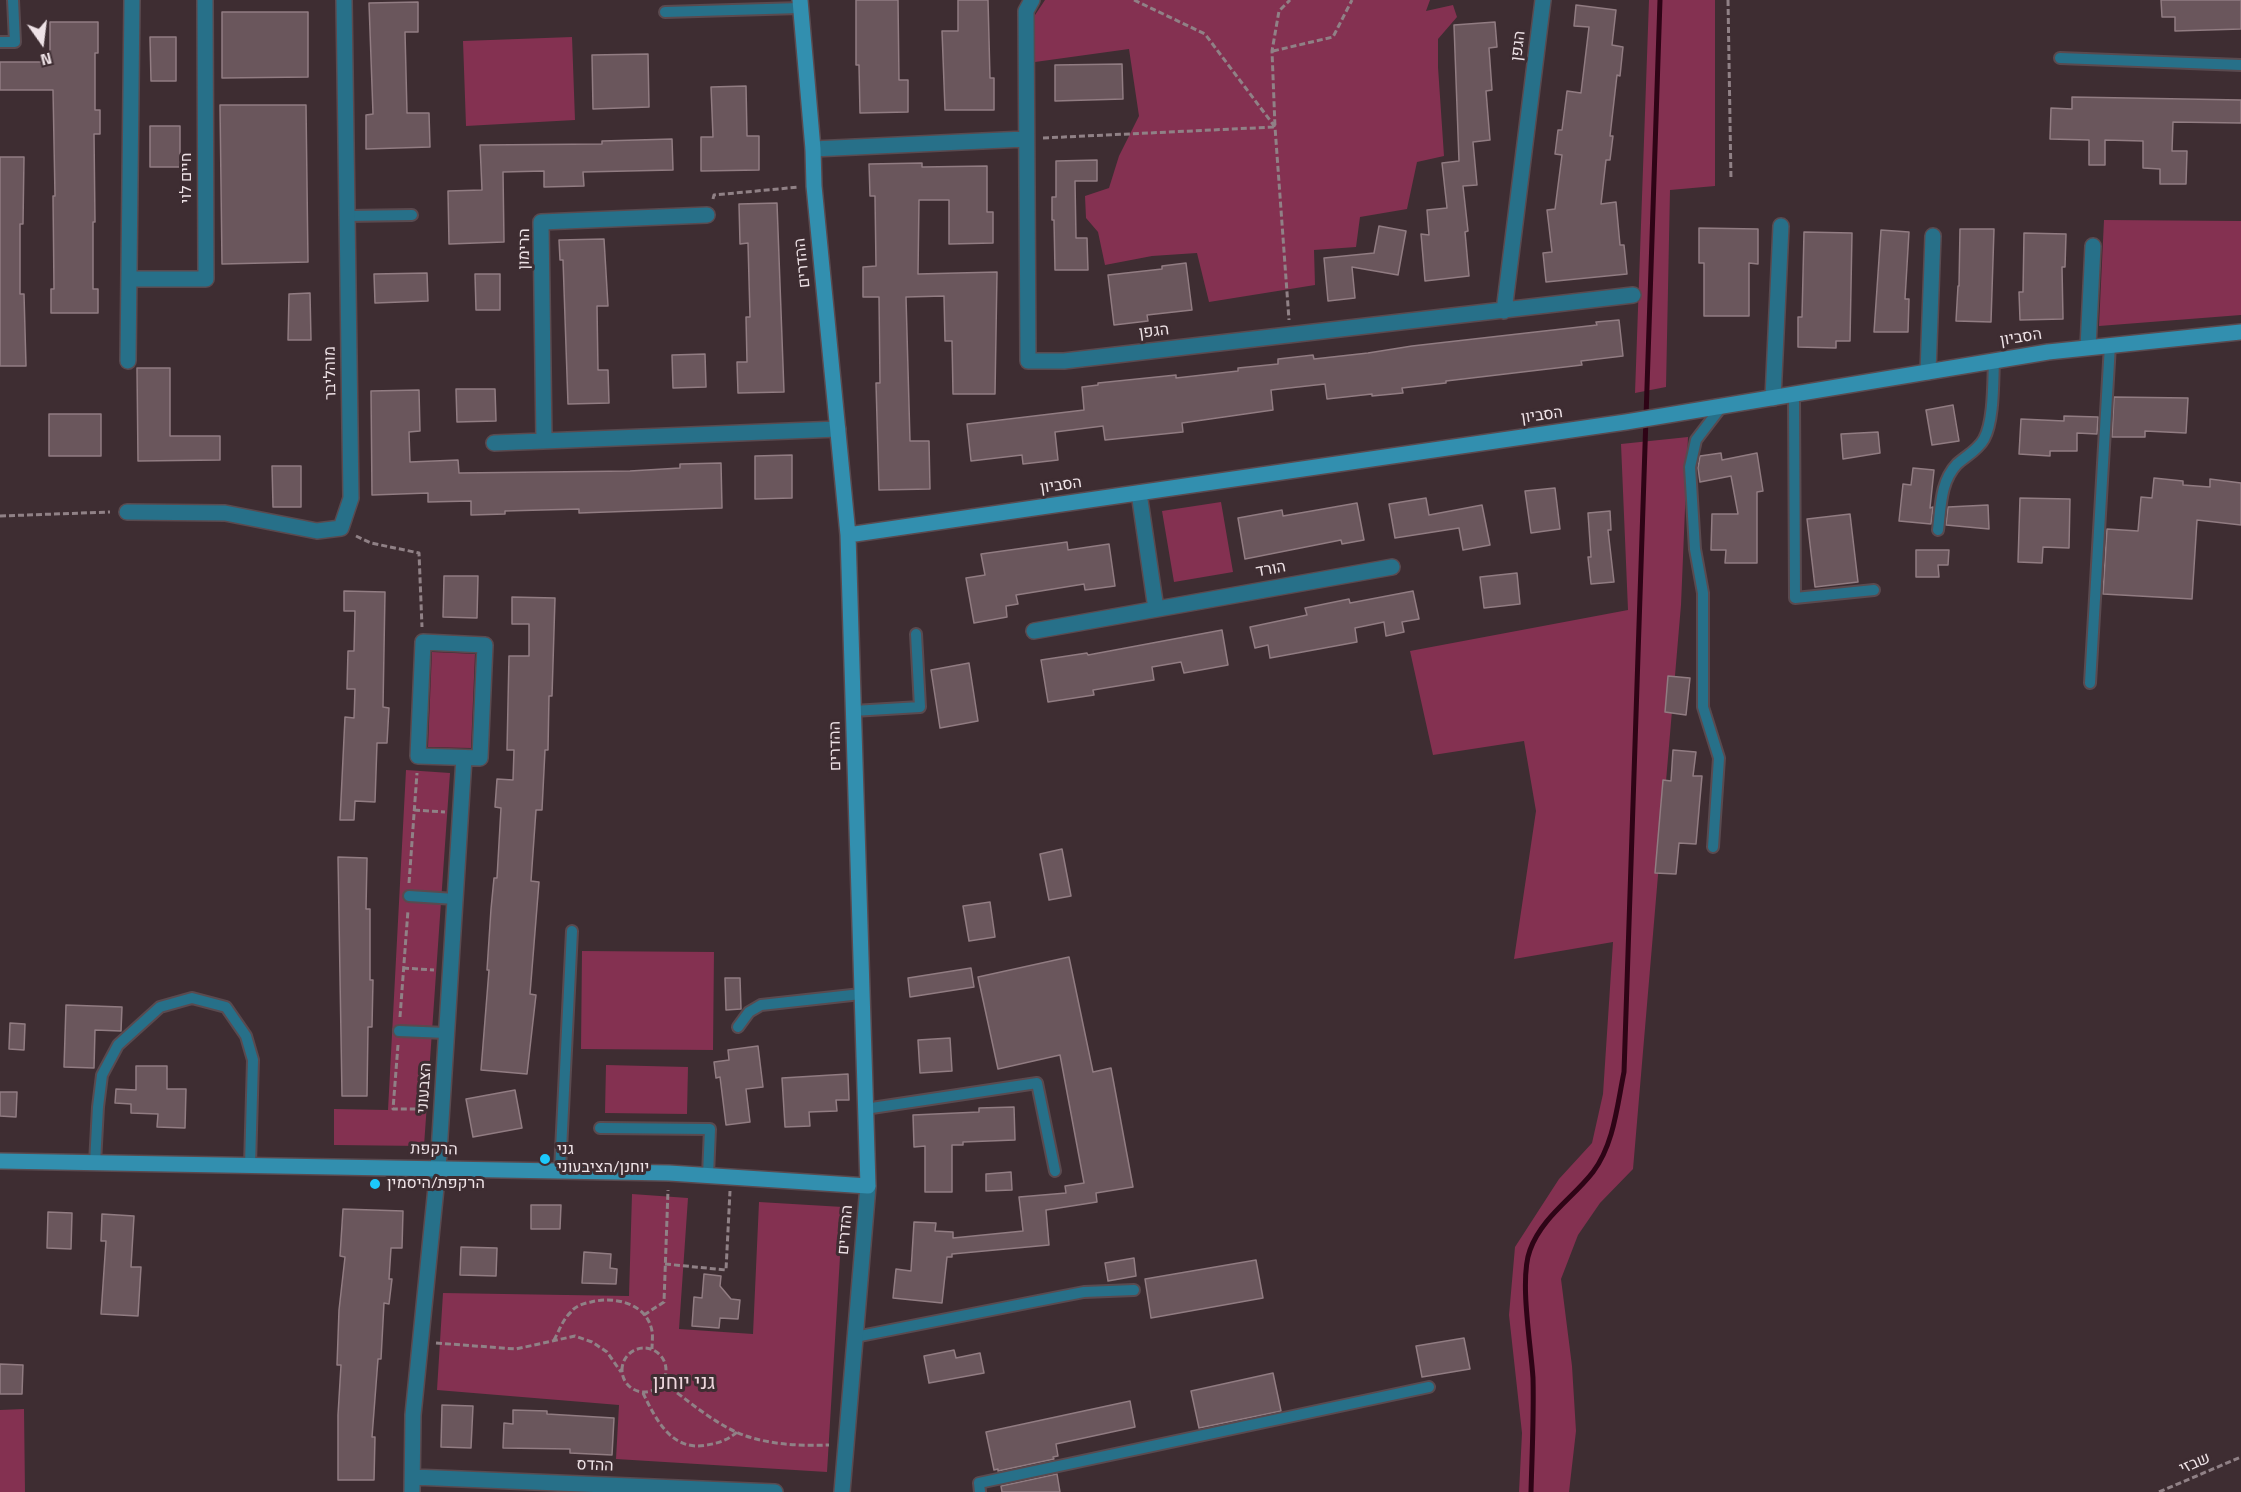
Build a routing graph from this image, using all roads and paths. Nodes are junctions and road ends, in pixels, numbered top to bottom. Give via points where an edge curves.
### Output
1 (13, 0) edge
2 (132, 0) edge
3 (205, 0) edge
4 (344, 0) edge
5 (1032, 0) edge
6 (1134, 0) edge
7 (1290, 0) edge
8 (1352, 0) edge
9 (1543, 0) edge
10 (1728, 0) edge
11 (800, 4) edge
12 (664, 12) dead end
13 (0, 42) edge
14 (1272, 51) junction
15 (2060, 58) dead end
16 (2241, 65) edge
17 (1275, 127) junction
18 (1025, 139) junction
19 (813, 149) junction
20 (1731, 180) dead end
21 (814, 186) junction
22 (412, 215) dead end
23 (707, 215) joint
24 (347, 216) junction
25 (1781, 226) dead end
26 (1933, 236) dead end
27 (2093, 246) dead end
28 (129, 279) junction
29 (1633, 296) dead end
30 (1504, 311) junction
31 (2241, 332) edge
32 (1291, 334) junction
33 (2110, 345) junction
34 (2088, 347) junction
35 (128, 361) dead end
36 (1994, 361) junction
37 (1928, 372) junction
38 (1794, 394) junction
39 (1773, 398) junction
40 (1722, 406) junction
41 (838, 429) junction
42 (544, 441) junction
43 (494, 443) dead end
44 (1139, 493) junction
45 (127, 512) joint
46 (0, 516) edge
47 (341, 528) junction
48 (1938, 530) dead end
49 (848, 535) junction
50 (1392, 567) dead end
51 (1874, 590) dead end
52 (1155, 609) junction
53 (1034, 631) dead end
54 (916, 634) dead end
55 (423, 642) junction
56 (2090, 683) dead end
57 (853, 711) junction
58 (418, 756) junction
59 (464, 758) junction
60 (414, 810) junction
61 (460, 813) junction
62 (1713, 847) dead end
63 (409, 896) junction
64 (455, 899) junction
65 (572, 931) dead end
66 (403, 968) junction
67 (450, 971) junction
68 (861, 994) junction
69 (738, 1027) dead end
70 (399, 1032) junction
71 (446, 1034) junction
72 (441, 1109) junction
73 (865, 1109) junction
74 (600, 1128) dead end
75 (0, 1161) edge
76 (95, 1163) junction
77 (250, 1165) junction
78 (438, 1168) junction
79 (560, 1170) junction
80 (1055, 1171) dead end
81 (669, 1173) junction
82 (708, 1175) junction
83 (730, 1176) junction
84 (868, 1186) junction
85 (665, 1264) junction
86 (1134, 1290) dead end
87 (644, 1315) junction
88 (855, 1337) junction
89 (554, 1340) junction
90 (420, 1342) junction
91 (652, 1349) junction
92 (621, 1372) junction
93 (663, 1382) junction
94 (1429, 1387) dead end
95 (643, 1393) junction
96 (737, 1431) junction
97 (846, 1445) junction
98 (2241, 1457) edge
99 (413, 1484) edge
100 (775, 1492) edge
101 (842, 1492) edge
102 (980, 1492) edge
103 (2159, 1492) edge

1 - 13 lane via 15,42
2 - 28 street
3 - 28 street, חיים לוי via 206,279
4 - 24 street, מוהליבר
5 - 18 street, הגפן via 1026,12
6 - 17 path via 1205,34
7 - 14 path via 1279,11
8 - 14 path via 1333,37
9 - 30 street, הגפן
10 - 20 path
11 - 12 lane
11 - 19 main road, ההדרים
14 - 17 path
15 - 16 lane
17 - 18 path
17 - 32 path
18 - 19 street
18 - 32 street, הגפן via 1028,361 1064,361
19 - 21 main road, ההדרים
21 - 23 path via 714,195
21 - 41 main road, ההדרים
22 - 24 lane
23 - 42 street, הרימון via 541,222
24 - 47 street, מוהליבר via 351,498
25 - 39 street
26 - 37 street
27 - 34 street
28 - 35 street
29 - 30 street, הגפן
30 - 32 street, הגפן
31 - 33 main road, הסביון
33 - 34 main road, הסביון
33 - 56 lane
34 - 36 main road, הסביון
36 - 37 main road, הסביון
36 - 48 lane via 1992,404 1984,438 1943,485
37 - 38 main road, הסביון
38 - 39 main road, הסביון
38 - 51 lane via 1795,598
39 - 40 main road, הסביון
40 - 44 main road, הסביון
40 - 62 lane via 1696,440 1690,467 1695,549 1703,593 1703,707 1719,758
41 - 42 street
41 - 49 main road, ההדרים
42 - 43 street
44 - 49 main road, הסביון
44 - 52 street
45 - 46 path
45 - 47 street via 225,513 317,531
47 - 55 path via 371,543 419,553
49 - 57 main road, ההדרים
50 - 52 street, הורד
52 - 53 street, הורד
54 - 57 lane via 920,707
55 - 58 street
55 - 59 street via 485,645 480,758
57 - 68 main road, ההדרים
58 - 59 street
58 - 60 path
59 - 61 street, הצבעוני
60 - 61 path
60 - 63 path
61 - 64 street, הצבעוני
63 - 64 lane
63 - 66 path
64 - 67 street, הצבעוני
65 - 79 lane
66 - 67 path
66 - 70 path
67 - 71 street, הצבעוני
68 - 69 lane via 761,1005 749,1012
68 - 73 main road, ההדרים
70 - 71 lane
70 - 72 path via 393,1109
71 - 72 street, הצבעוני
72 - 78 street, הצבעוני
73 - 80 lane via 1037,1083
73 - 84 main road, ההדרים
74 - 82 lane via 710,1129
75 - 76 main road, הרקפת
76 - 77 main road, הרקפת
76 - 77 lane via 102,1075 118,1045 160,1006 192,998 226,1008 246,1036 253,1060
77 - 78 main road, הרקפת
78 - 79 main road, הרקפת
78 - 90 street, הצבעוני
79 - 81 main road, הרקפת
81 - 82 main road, הרקפת
81 - 85 path
82 - 83 main road, הרקפת
83 - 84 main road, הרקפת
83 - 85 path via 726,1270
84 - 88 street, ההדרים
85 - 87 path via 664,1302
86 - 88 lane via 1067,1295
87 - 89 path via 635,1306 601,1299 572,1310
87 - 91 path via 652,1329
88 - 97 street, ההדרים
89 - 90 path via 516,1349
89 - 92 path via 575,1336 592,1342 607,1352
90 - 99 street, הצבעוני
91 - 92 path via 631,1352
91 - 93 path via 664,1360
92 - 95 path via 628,1386
93 - 95 path
93 - 96 path
94 - 102 lane via 979,1483
95 - 96 path via 675,1441 695,1448 728,1439
96 - 97 path via 744,1436 795,1446
97 - 101 street, ההדרים
98 - 103 path, שבזי
99 - 100 street, ההדס

